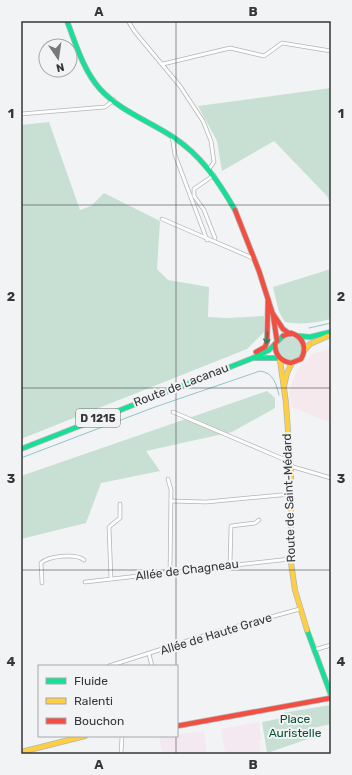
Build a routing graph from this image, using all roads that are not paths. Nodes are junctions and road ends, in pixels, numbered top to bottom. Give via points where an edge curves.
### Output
1 (67, 21) edge
2 (128, 21) edge
3 (331, 50) edge
4 (163, 64) junction
5 (114, 100) junction
6 (21, 114) edge
7 (172, 136) junction
8 (209, 169) junction
9 (214, 175) junction
10 (162, 219) dead end
11 (215, 238) dead end
12 (207, 240) junction
13 (255, 259) junction
14 (268, 300) junction
15 (271, 309) junction
16 (331, 333) edge
17 (290, 334) junction
18 (298, 336) junction
19 (276, 342) junction
20 (304, 351) junction
21 (253, 358) junction
22 (279, 359) junction
23 (292, 363) junction
24 (217, 371) junction
25 (283, 390) junction
26 (174, 412) dead end
27 (21, 449) edge
28 (290, 458) junction
29 (290, 466) junction
30 (331, 478) edge
31 (168, 479) dead end
32 (291, 494) junction
33 (171, 501) junction
34 (120, 504) dead end
35 (259, 520) dead end
36 (290, 558) junction
37 (84, 560) dead end
38 (230, 565) junction
39 (170, 572) junction
40 (110, 579) junction
41 (85, 582) dead end
42 (42, 583) dead end
43 (300, 609) junction
44 (331, 645) edge
45 (313, 650) junction
46 (149, 654) junction
47 (112, 665) edge
48 (152, 665) edge
49 (331, 696) edge
50 (178, 726) edge
51 (81, 737) edge
52 (122, 737) edge
53 (21, 752) edge
54 (121, 754) edge

1 - 5 street via 93,80 101,91
2 - 4 street
3 - 4 street via 282,43 264,56 230,48
4 - 8 street via 203,121 211,141 214,162
5 - 6 street via 105,107
5 - 7 street
7 - 8 street
7 - 12 street via 175,155
8 - 9 street
9 - 11 street via 193,192 204,210
9 - 13 street
10 - 12 street
12 - 13 street
13 - 14 street
14 - 15 street
14 -> 24 street via 266,346
15 - 17 street via 279,324
15 - 19 street
16 - 18 street via 310,337
16 - 20 street via 310,344
17 - 18 street
17 - 19 street, Route de Lacanau via 282,336
18 - 20 street via 303,342
19 - 21 street, Route de Lacanau / D 1215 via 268,351
19 - 22 street via 275,351
20 - 23 street via 301,358
21 - 22 street, Route de Lacanau / D 1215
21 - 24 street, Route de Lacanau / D 1215
22 - 23 street, Route de Lacanau
22 - 25 street, Route de Saint-Médard
23 - 25 street, Route de Saint-Médard
24 - 27 street, Route de Lacanau / D 1215
25 - 28 street, Route de Saint-Médard
26 - 28 street via 281,458
28 - 29 street, Route de Saint-Médard
29 - 30 street
29 - 32 street, Route de Saint-Médard
31 - 33 street
32 - 33 street via 206,502
32 - 36 street, Route de Saint-Médard
33 - 39 street
34 - 40 street via 120,518 109,527
35 - 38 street via 230,528
36 - 38 street, Allée de Chagneau
36 - 43 street, Route de Saint-Médard
37 - 42 street via 80,556 72,555 44,560 40,563
38 - 39 street, Allée de Chagneau
39 - 40 street, Allée de Chagneau
40 - 41 street, Allée de Chagneau
43 - 45 street, Route de Saint-Médard
43 - 46 street, Allée de Haute Grave via 212,633
44 - 45 street
45 - 49 street, Route de Saint-Médard
46 - 47 street, Allée de Haute Grave
46 - 48 street
49 - 50 street via 287,707
51 - 53 street
52 - 54 street

